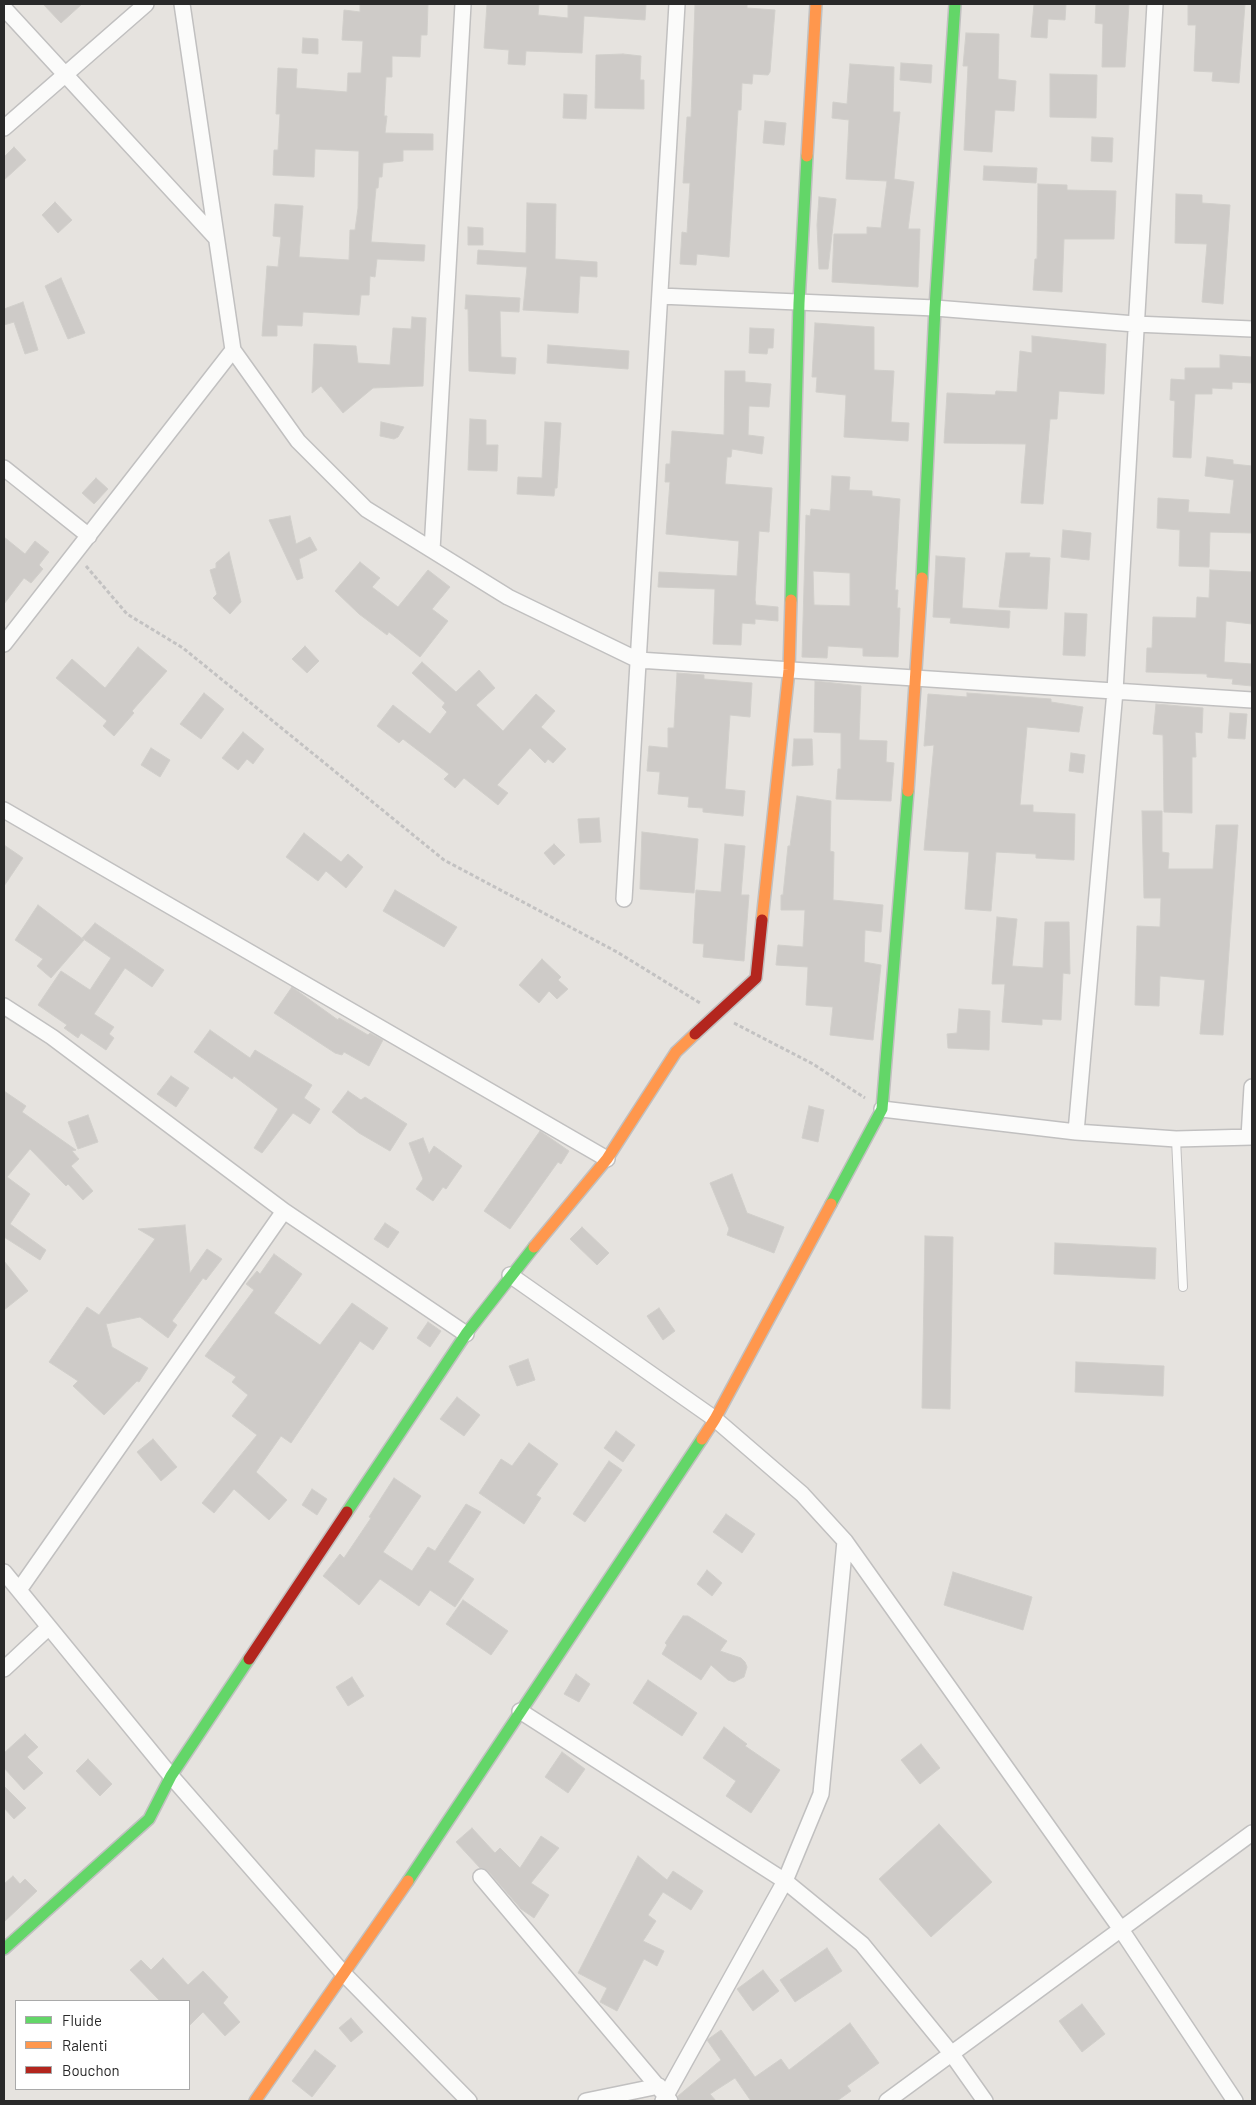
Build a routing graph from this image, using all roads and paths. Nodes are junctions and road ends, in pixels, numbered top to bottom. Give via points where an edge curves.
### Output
1 (146, 4) edge
2 (182, 4) edge
3 (463, 4) edge
4 (677, 4) edge
5 (816, 4) edge
6 (955, 4) edge
7 (1155, 4) edge
8 (4, 8) edge
9 (66, 74) junction
10 (4, 128) edge
11 (215, 236) junction
12 (660, 296) junction
13 (799, 302) junction
14 (935, 308) junction
15 (1136, 324) junction
16 (1252, 329) edge
17 (234, 350) junction
18 (4, 468) edge
19 (89, 536) junction
20 (432, 550) junction
21 (75, 553) junction
22 (4, 644) edge
23 (638, 660) junction
24 (789, 670) junction
25 (917, 679) junction
26 (1115, 691) junction
27 (1252, 700) edge
28 (4, 810) edge
29 (624, 899) dead end
30 (4, 1006) edge
31 (717, 1014) junction
32 (1252, 1087) edge
33 (882, 1109) junction
34 (1076, 1132) junction
35 (1251, 1137) edge
36 (1176, 1139) junction
37 (607, 1159) junction
38 (284, 1211) junction
39 (510, 1275) junction
40 (1184, 1287) dead end
41 (466, 1334) junction
42 (715, 1419) junction
43 (845, 1541) junction
44 (4, 1572) edge
45 (19, 1590) junction
46 (48, 1628) junction
47 (4, 1669) edge
48 (520, 1711) junction
49 (171, 1776) junction
50 (1252, 1833) edge
51 (481, 1877) dead end
52 (785, 1881) junction
53 (1120, 1928) junction
54 (4, 1949) edge
55 (343, 1974) junction
56 (951, 2053) junction
57 (665, 2096) edge
58 (255, 2101) edge
59 (469, 2101) edge
60 (586, 2101) edge
61 (887, 2101) edge
62 (985, 2101) edge
63 (1236, 2101) edge

1 - 9 street
2 - 11 street
3 - 20 street
4 - 12 street
5 - 13 street
6 - 14 street
7 - 15 street
8 - 9 street
9 - 10 street
9 - 11 street
11 - 17 street
12 - 13 street
12 - 23 street
13 - 14 street
13 - 24 street
14 - 15 street
14 - 25 street
15 - 16 street
15 - 26 street
17 - 19 street
17 - 20 street via 298,441 366,509
18 - 19 street
19 - 21 street
20 - 23 street via 508,598
21 - 22 street
21 - 31 path via 127,614 183,648 444,860 617,952
23 - 24 street
23 - 29 street
24 - 25 street
24 - 31 street via 756,978
25 - 26 street
25 - 33 street
26 - 27 street
26 - 34 street
28 - 37 street
30 - 38 street via 52,1037
31 - 33 path via 813,1064
31 - 37 street via 676,1052
32 - 35 street
33 - 34 street
33 - 42 street
34 - 36 street
35 - 36 street
36 - 40 lane
37 - 39 street
38 - 41 street
38 - 45 street
39 - 41 street
39 - 42 street
41 - 49 street
42 - 43 street via 802,1494
42 - 48 street
43 - 52 street via 821,1794
43 - 53 street
44 - 45 street
45 - 46 street
46 - 47 street
46 - 49 street
48 - 52 street
48 - 55 street
49 - 54 street via 149,1819
49 - 55 street
50 - 53 street
51 - 57 street
52 - 56 street via 862,1944
52 - 57 street
53 - 56 street
53 - 63 street
55 - 58 street
55 - 59 street
56 - 61 street
56 - 62 street
57 - 60 street

